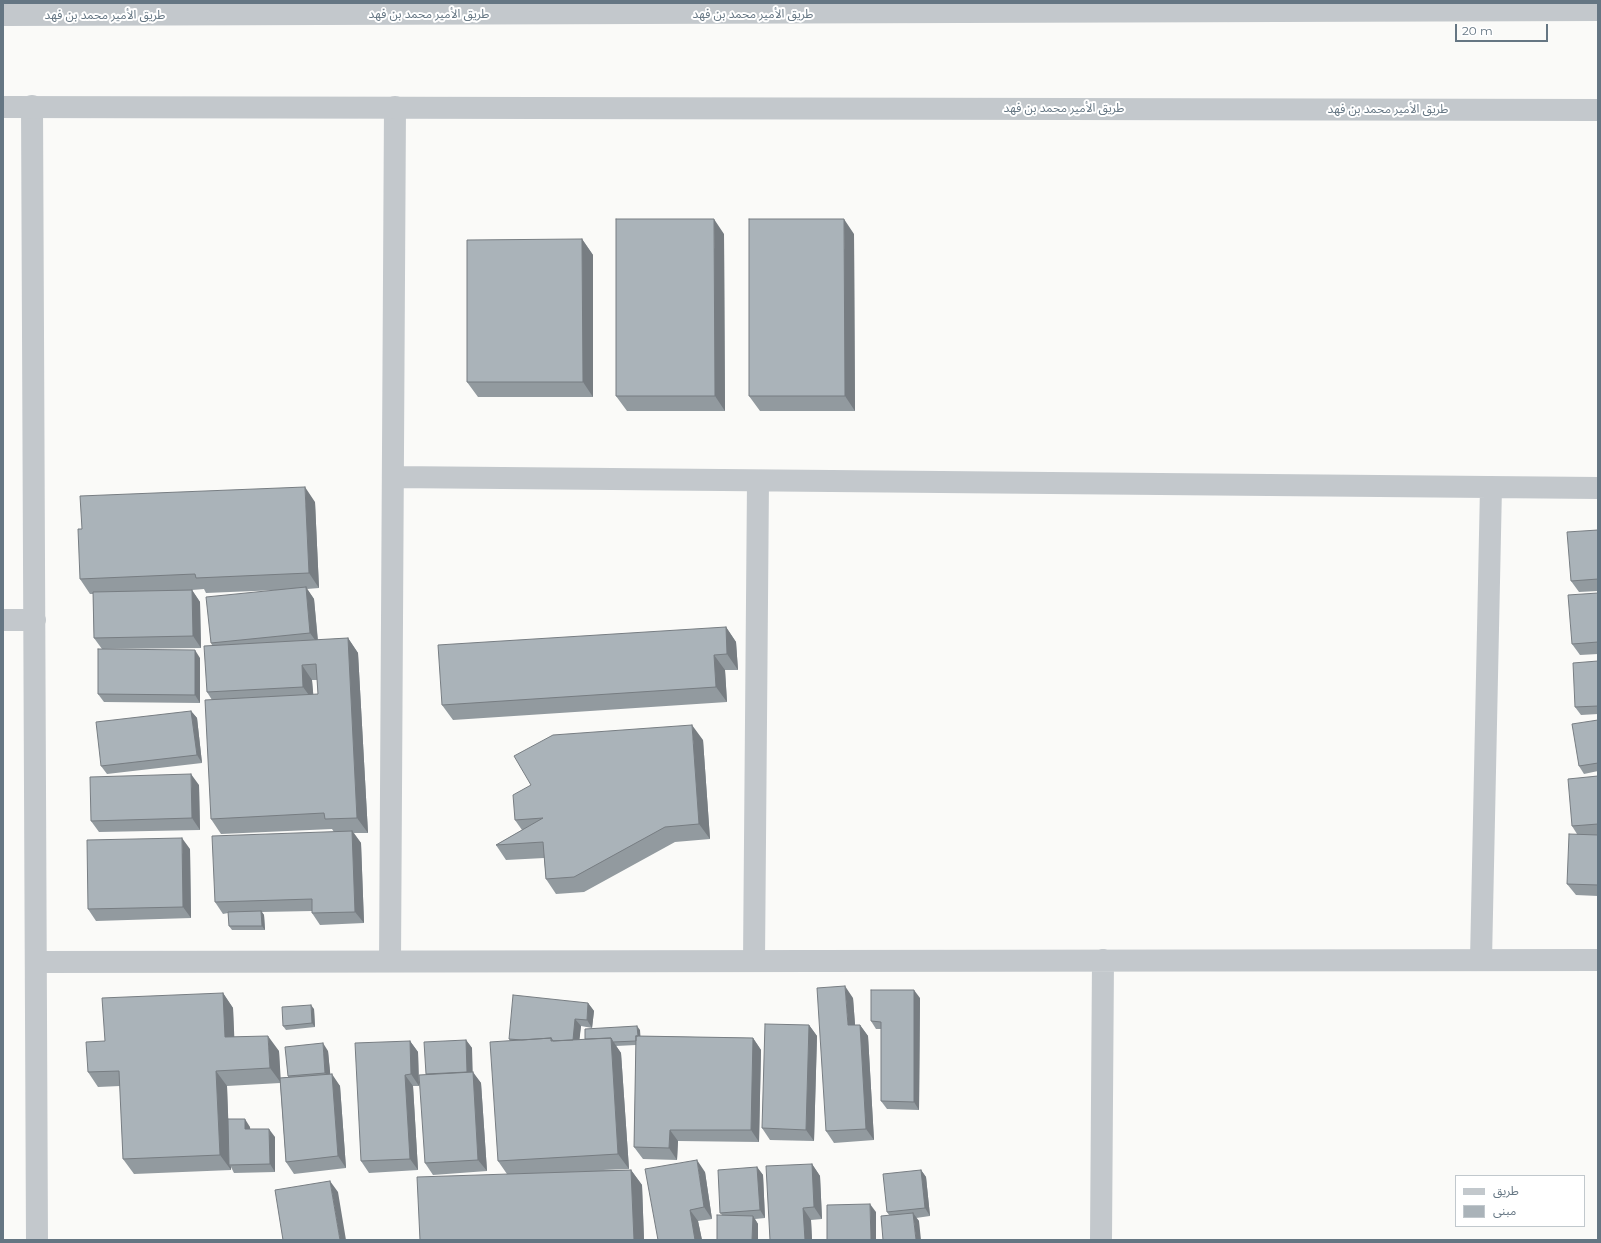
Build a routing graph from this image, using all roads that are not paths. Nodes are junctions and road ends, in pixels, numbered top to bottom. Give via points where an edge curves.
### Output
1 (736, 8) edge
2 (46, 9) edge
3 (1598, 10) edge
4 (3, 15) edge
5 (32, 106) junction
6 (3, 107) edge
7 (395, 107) junction
8 (1598, 110) edge
9 (393, 477) junction
10 (758, 480) junction
11 (1491, 487) junction
12 (1598, 488) edge
13 (3, 620) edge
14 (35, 620) junction
15 (1103, 960) junction
16 (1481, 960) junction
17 (1598, 960) edge
18 (390, 961) junction
19 (754, 961) junction
20 (36, 962) junction
21 (38, 1240) edge
22 (1101, 1240) edge

1 - 2 street, طريق الأمير محمد بن فهد
1 - 3 street, طريق الأمير محمد بن فهد
2 - 4 street, طريق الأمير محمد بن فهد
5 - 6 street, طريق الأمير محمد بن فهد
5 - 7 street, طريق الأمير محمد بن فهد
5 - 14 street
7 - 8 street, طريق الأمير محمد بن فهد
7 - 9 street
9 - 10 street
9 - 18 street
10 - 11 street
10 - 19 street
11 - 12 street
11 - 16 street
13 - 14 street
14 - 20 street
15 - 16 street
15 - 19 street
15 - 22 street
16 - 17 street
18 - 19 street
18 - 20 street
20 - 21 street

